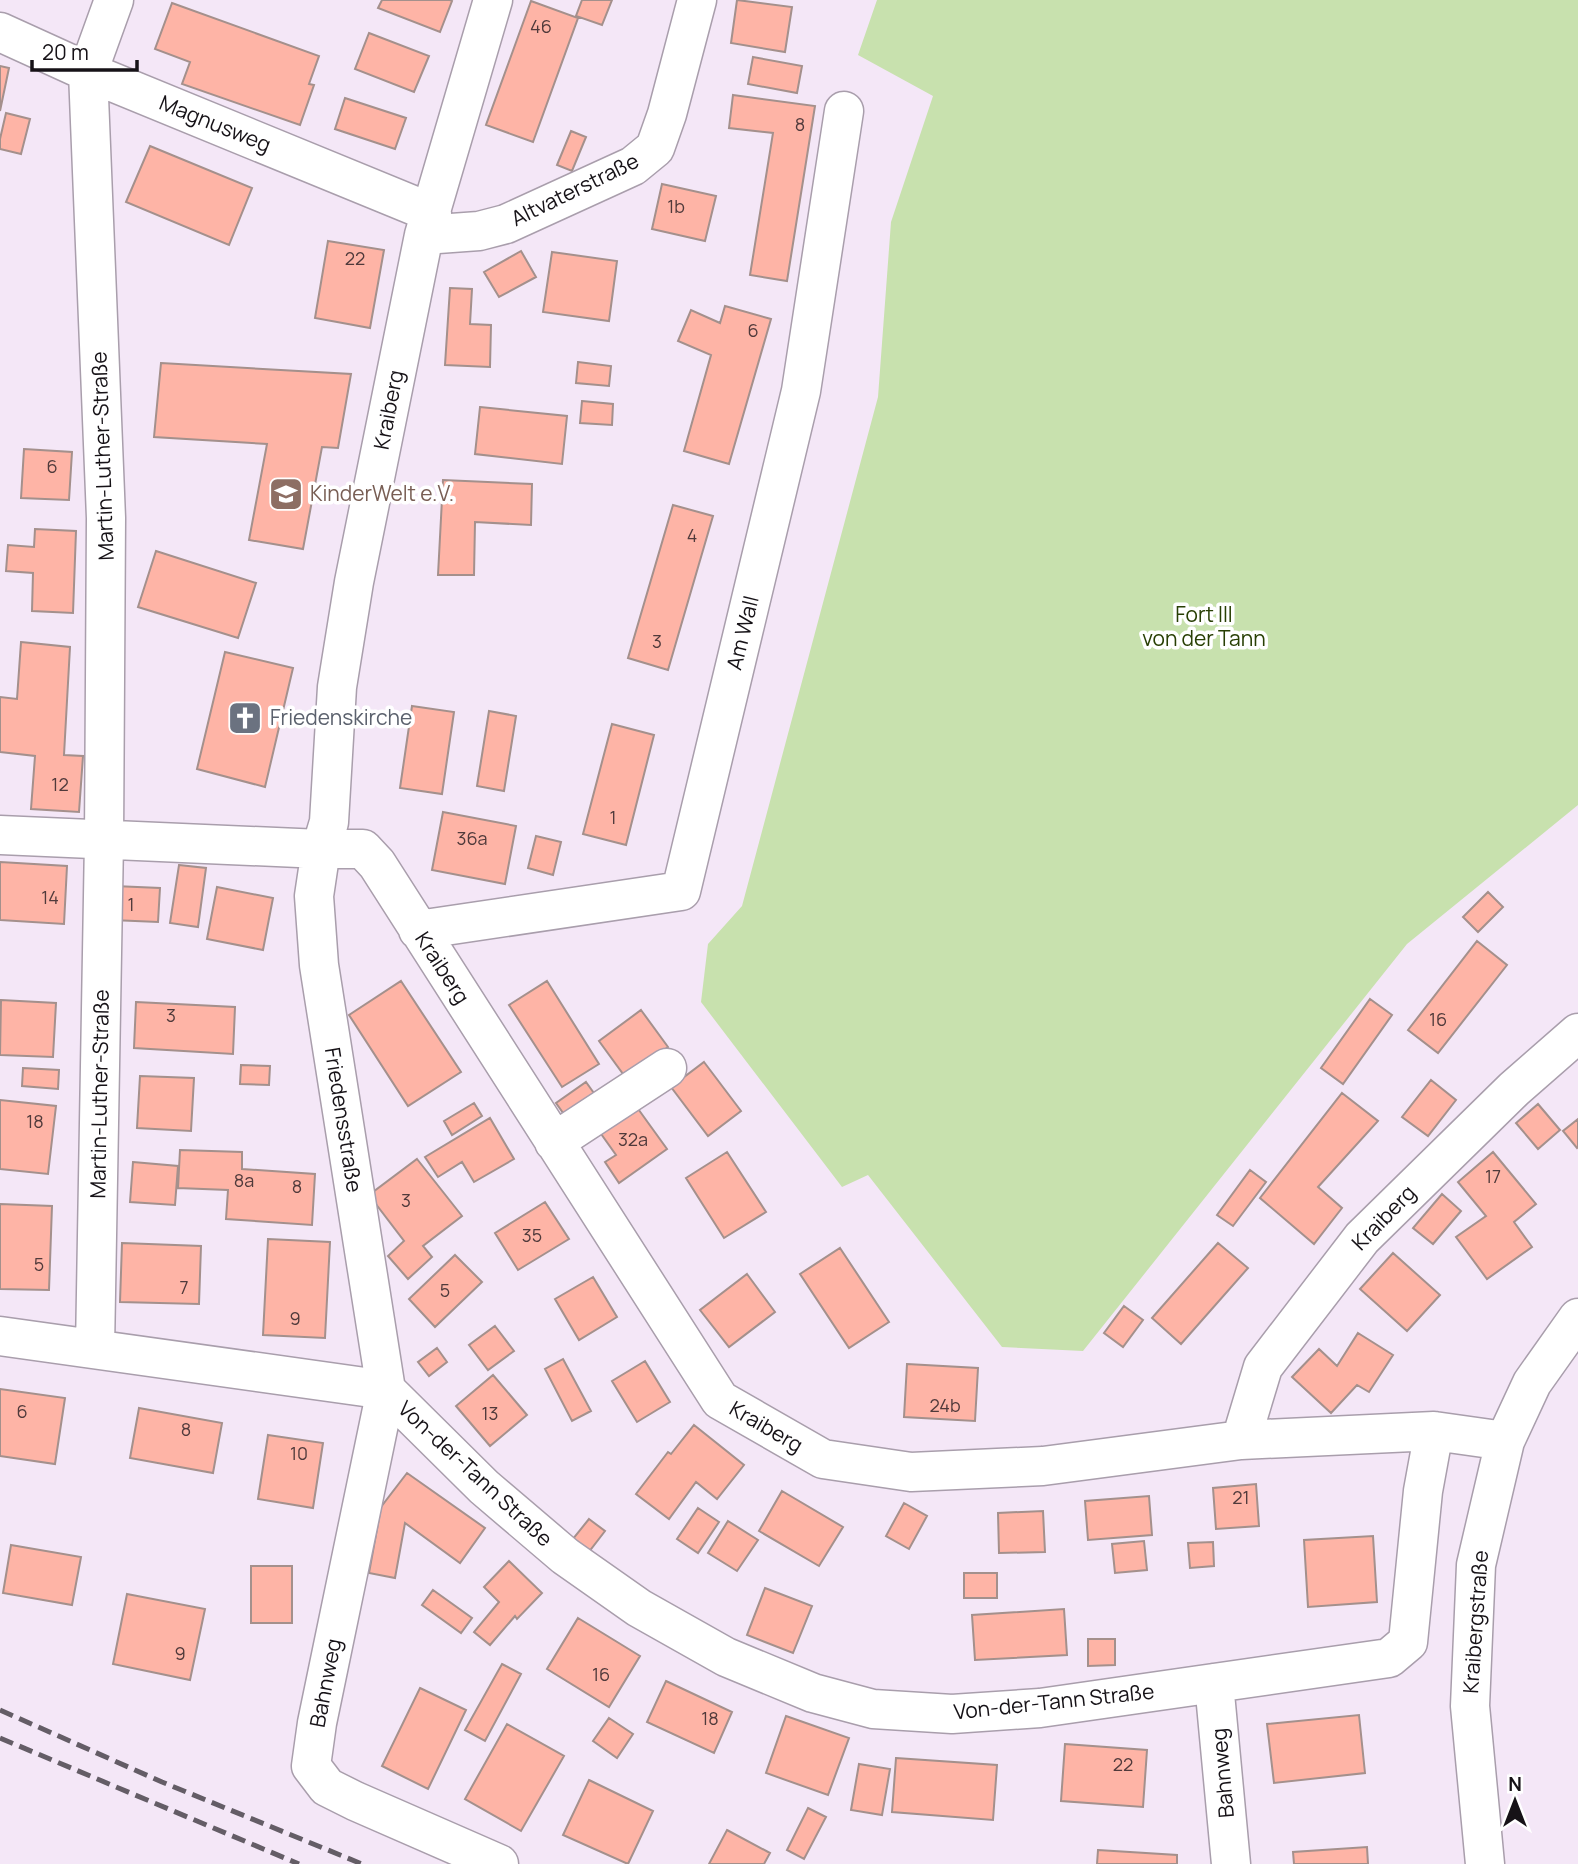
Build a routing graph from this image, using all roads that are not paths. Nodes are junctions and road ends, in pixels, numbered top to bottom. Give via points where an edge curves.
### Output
1 (114, 0) edge
2 (493, 0) edge
3 (697, 0) edge
4 (0, 32) edge
5 (88, 72) junction
6 (844, 111) dead end
7 (428, 224) junction
8 (0, 835) edge
9 (104, 840) junction
10 (321, 849) junction
11 (418, 930) junction
12 (1578, 1033) edge
13 (667, 1068) dead end
14 (554, 1142) junction
15 (1578, 1318) edge
16 (0, 1336) edge
17 (95, 1349) junction
18 (386, 1390) junction
19 (1434, 1431) junction
20 (1241, 1440) junction
21 (1505, 1441) junction
22 (1214, 1683) junction
23 (499, 1864) edge
24 (1231, 1864) edge
25 (1485, 1864) edge

1 - 5 street
2 - 7 street, Kraiberg
3 - 7 street, Altvaterstraße via 655,148 633,166 506,224 479,231
4 - 5 street, Magnusweg
5 - 7 street, Magnusweg
5 - 9 street, Martin-Luther-Straße via 106,518
6 - 11 street, Am Wall via 802,391 681,891
7 - 10 street, Kraiberg via 354,582 337,687 329,822
8 - 9 street
9 - 10 street
9 - 17 street, Martin-Luther-Straße
10 - 11 street, Kraiberg via 363,849
10 - 18 street, Friedensstraße via 314,897 318,965
11 - 14 street, Kraiberg
12 - 20 street, Kraiberg via 1362,1238 1263,1367
13 - 14 street
14 - 20 street, Kraiberg via 720,1400 823,1459 911,1472 1043,1466
15 - 21 street, Kraibergstraße via 1532,1383
16 - 17 street, Von-der-Tann Straße
17 - 18 street, Von-der-Tann Straße
18 - 22 street, Von-der-Tann Straße via 484,1487 565,1556 639,1608 726,1657 813,1693 873,1709 952,1714 1040,1708
18 - 23 street, Bahnweg via 311,1766 327,1787
19 - 20 street, Kraiberg
19 - 21 street, Kraiberg
19 - 22 street, Von-der-Tann Straße via 1408,1642 1389,1658
21 - 25 street, Kraibergstraße via 1476,1565 1470,1706
22 - 24 street, Bahnweg

